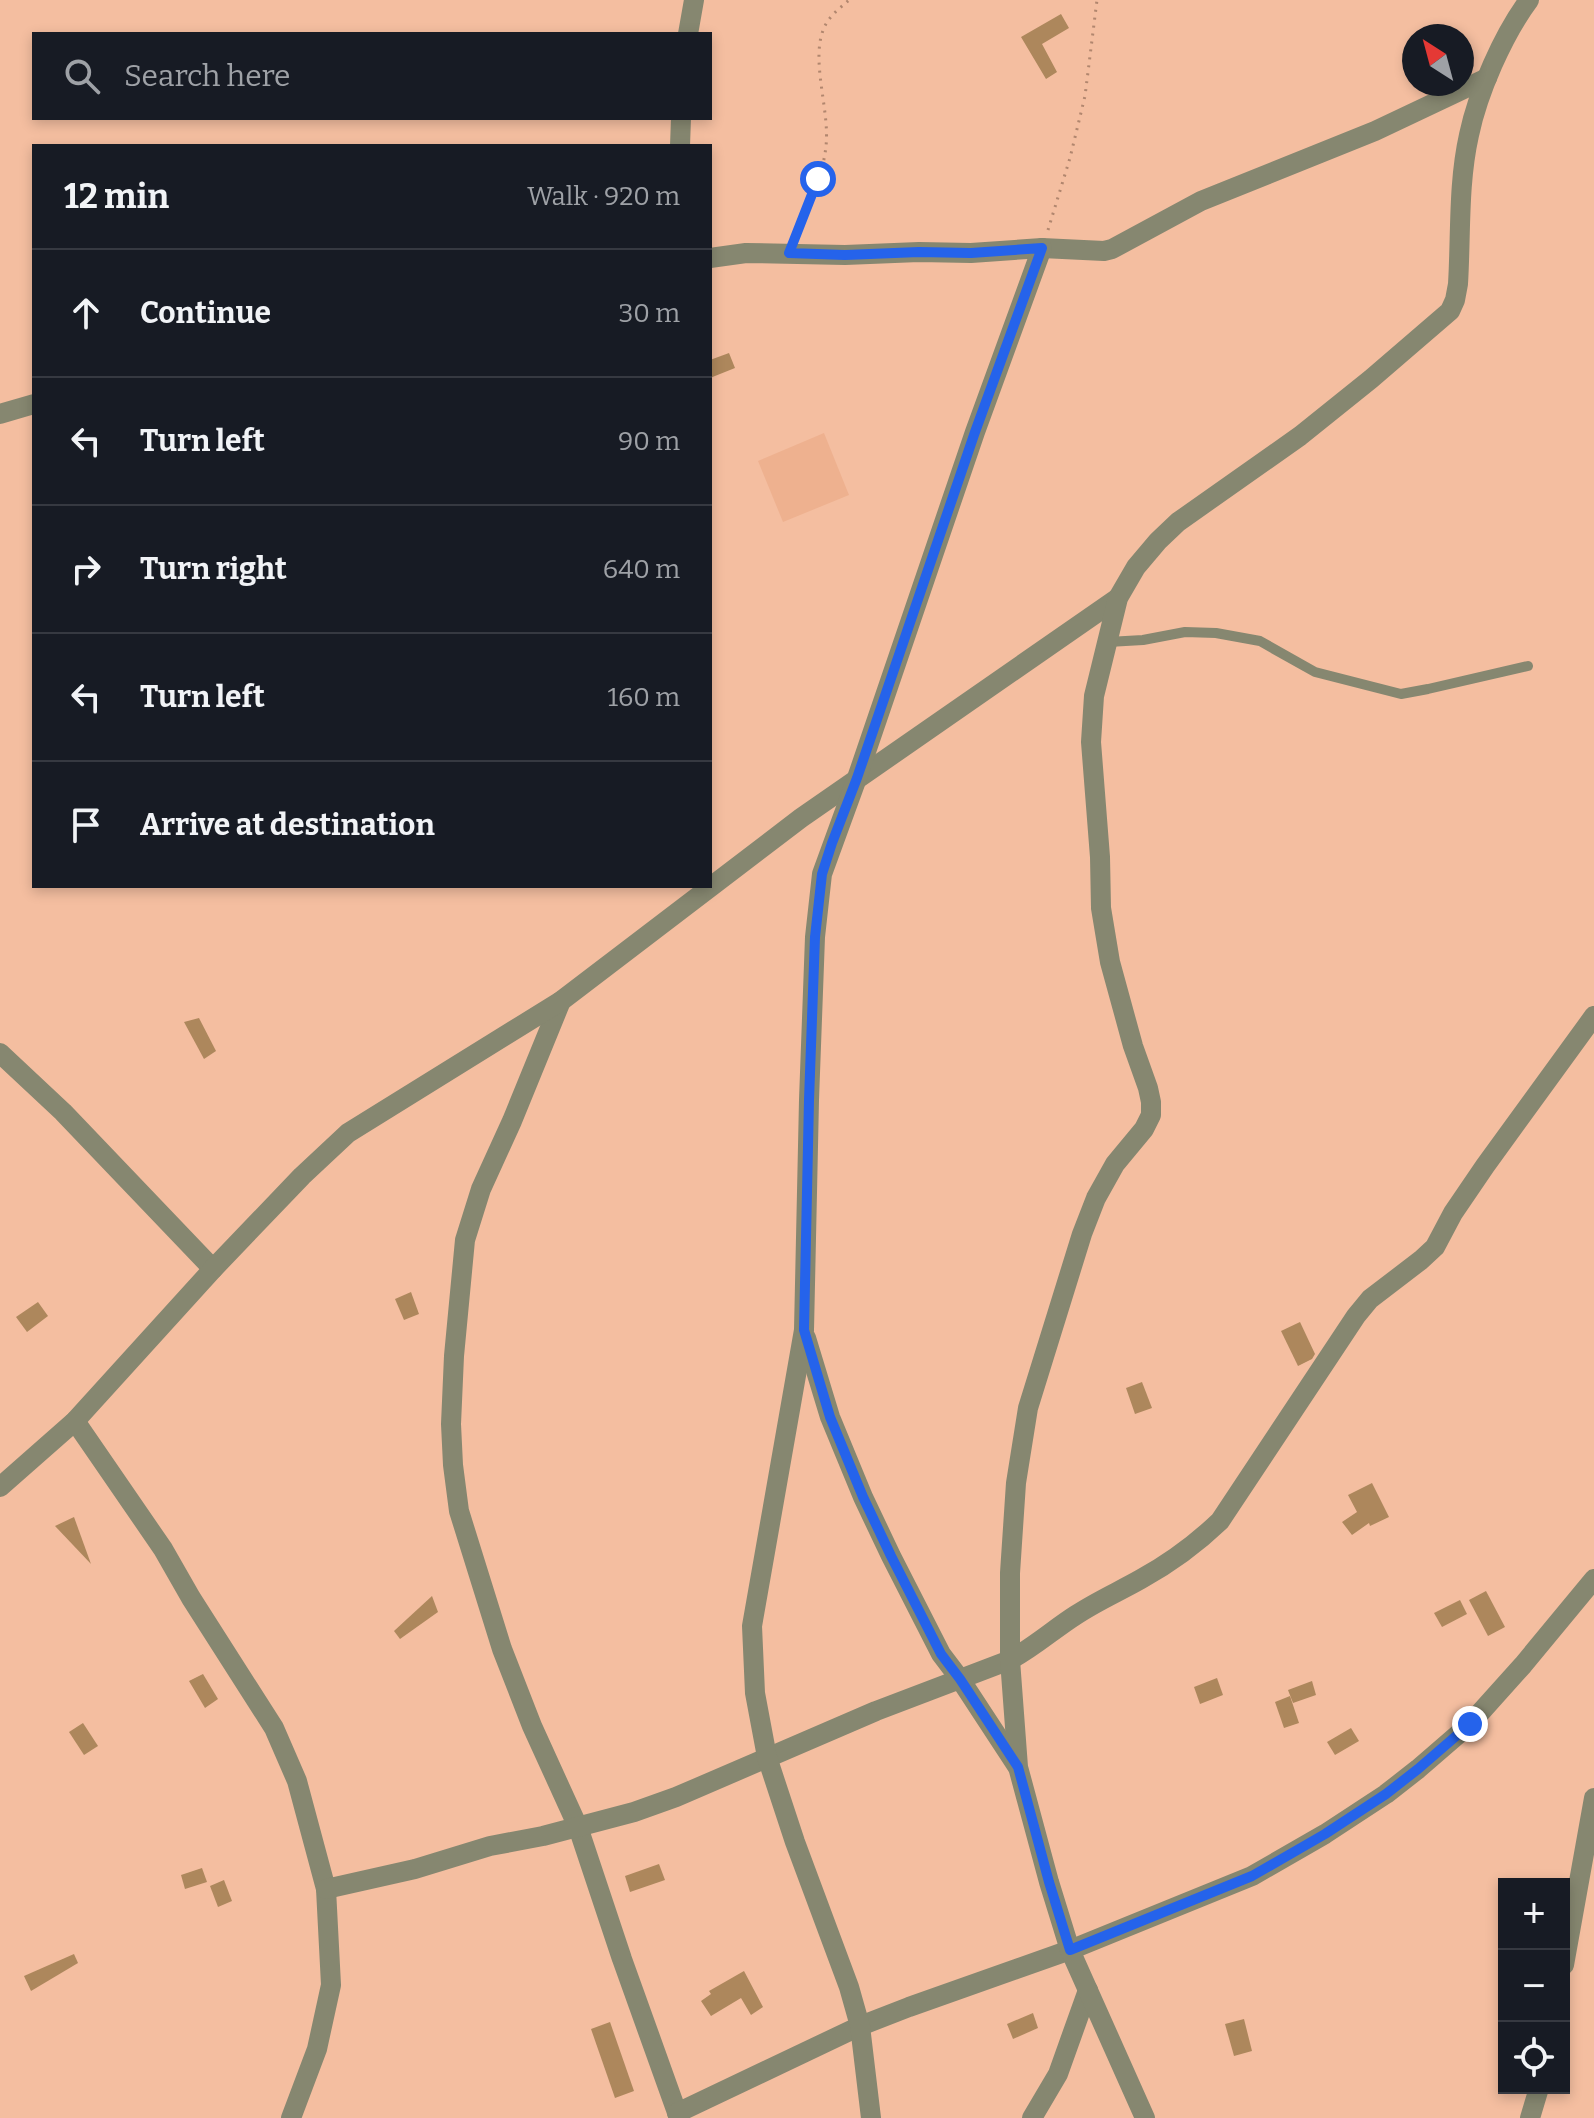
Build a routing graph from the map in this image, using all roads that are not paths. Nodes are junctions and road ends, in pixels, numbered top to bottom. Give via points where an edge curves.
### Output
1 (694, 0) edge
2 (1529, 0) edge
3 (688, 32) edge
4 (1487, 78) junction
5 (681, 120) edge
6 (680, 144) edge
7 (1042, 248) junction
8 (712, 258) edge
9 (32, 405) edge
10 (0, 414) edge
11 (1118, 598) junction
12 (1108, 642) junction
13 (1528, 666) dead end
14 (857, 778) junction
15 (712, 886) edge
16 (709, 888) edge
17 (561, 1001) junction
18 (1594, 1016) edge
19 (0, 1053) edge
20 (213, 1269) junction
21 (804, 1330) junction
22 (75, 1421) junction
23 (0, 1487) edge
24 (1594, 1579) edge
25 (1010, 1660) junction
26 (960, 1679) junction
27 (767, 1757) junction
28 (1018, 1767) junction
29 (1594, 1798) edge
30 (578, 1827) junction
31 (326, 1889) junction
32 (1070, 1950) junction
33 (1567, 1950) edge
34 (1088, 1990) junction
35 (860, 2026) junction
36 (1537, 2094) edge
37 (678, 2115) edge
38 (291, 2118) edge
39 (871, 2118) edge
40 (1032, 2118) edge
41 (1145, 2118) edge
42 (1530, 2118) edge

1 - 3 street
2 - 4 street via 1512,22
4 - 7 street via 1375,131 1201,201 1112,249
4 - 11 street via 1469,134 1458,284 1450,311 1300,436 1178,522 1136,567
5 - 6 street
7 - 8 street
7 - 14 street
9 - 10 street
11 - 12 street
11 - 14 street
12 - 13 lane via 1216,633 1260,641 1315,672 1401,694
12 - 25 street via 1094,696 1091,742 1101,908 1151,1115 1096,1198 1028,1408 1016,1483
14 - 15 street
14 - 21 street via 819,890
16 - 17 street
17 - 20 street via 348,1133
17 - 30 street via 481,1189 465,1240 451,1424 459,1511 486,1604 532,1726
18 - 25 street via 1477,1178 1435,1247 1356,1316 1220,1521 1177,1557 1078,1613
19 - 20 street
20 - 22 street
21 - 26 street via 830,1417 863,1497 941,1654
21 - 27 street via 752,1626 755,1693
22 - 23 street
22 - 31 street via 163,1549 274,1728 297,1781
24 - 32 street via 1470,1724 1386,1794 1252,1876
25 - 26 street
25 - 28 street
26 - 27 street
26 - 28 street
27 - 30 street via 676,1797
27 - 35 street
28 - 32 street
29 - 33 street
30 - 31 street
30 - 37 street
31 - 38 street via 331,1985 317,2049
32 - 34 street
32 - 35 street
34 - 40 street via 1058,2074
34 - 41 street
35 - 37 street
35 - 39 street
36 - 42 street

